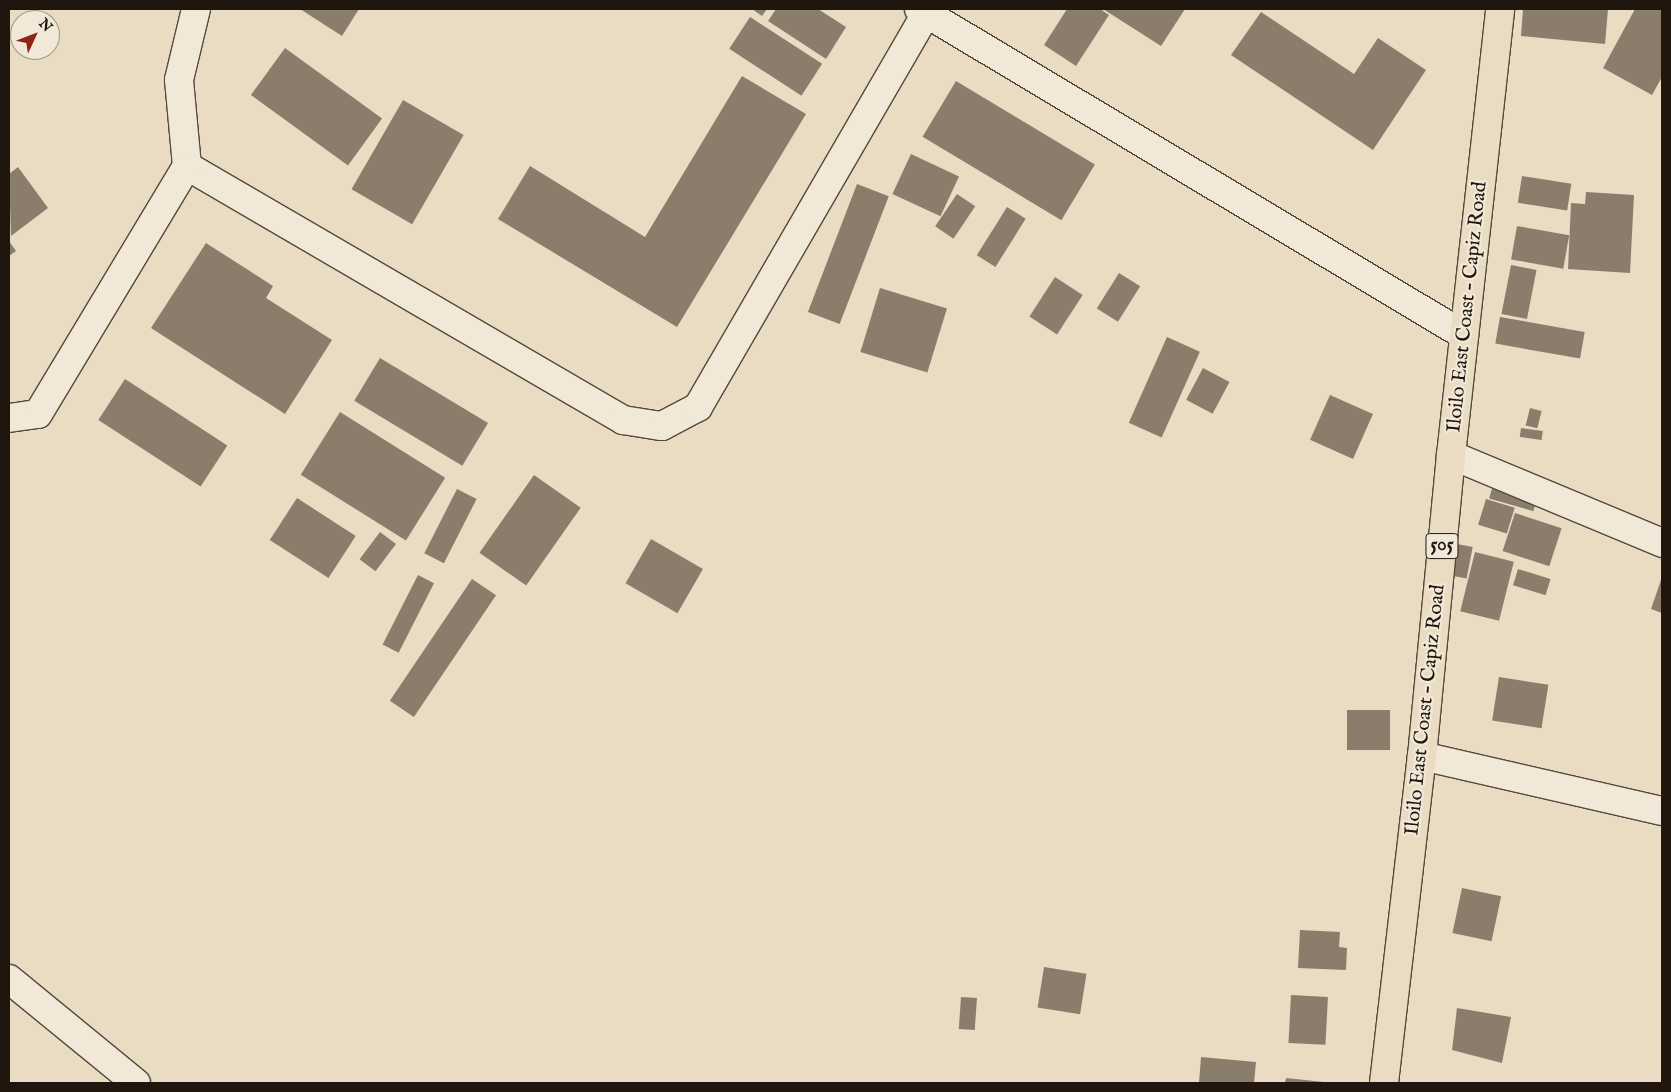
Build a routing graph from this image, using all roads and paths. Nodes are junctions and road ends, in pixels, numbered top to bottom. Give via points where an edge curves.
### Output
1 (196, 9) edge
2 (1500, 9) edge
3 (924, 10) edge
4 (188, 166) junction
5 (1464, 335) junction
6 (9, 418) edge
7 (1450, 455) junction
8 (1662, 543) edge
9 (1422, 756) junction
10 (1662, 811) edge
11 (9, 979) edge
12 (136, 1083) edge
13 (1384, 1083) edge

1 - 4 street via 179,80
2 - 5 main road, Iloilo East Coast – Capiz Road / 505
3 - 4 street via 698,407 662,426 623,420
3 - 5 street
4 - 6 street via 38,414
5 - 7 main road, Iloilo East Coast – Capiz Road / 505
7 - 8 street
7 - 9 main road, Iloilo East Coast – Capiz Road / 505
9 - 10 street
9 - 13 main road, Iloilo East Coast – Capiz Road / 505
11 - 12 street

